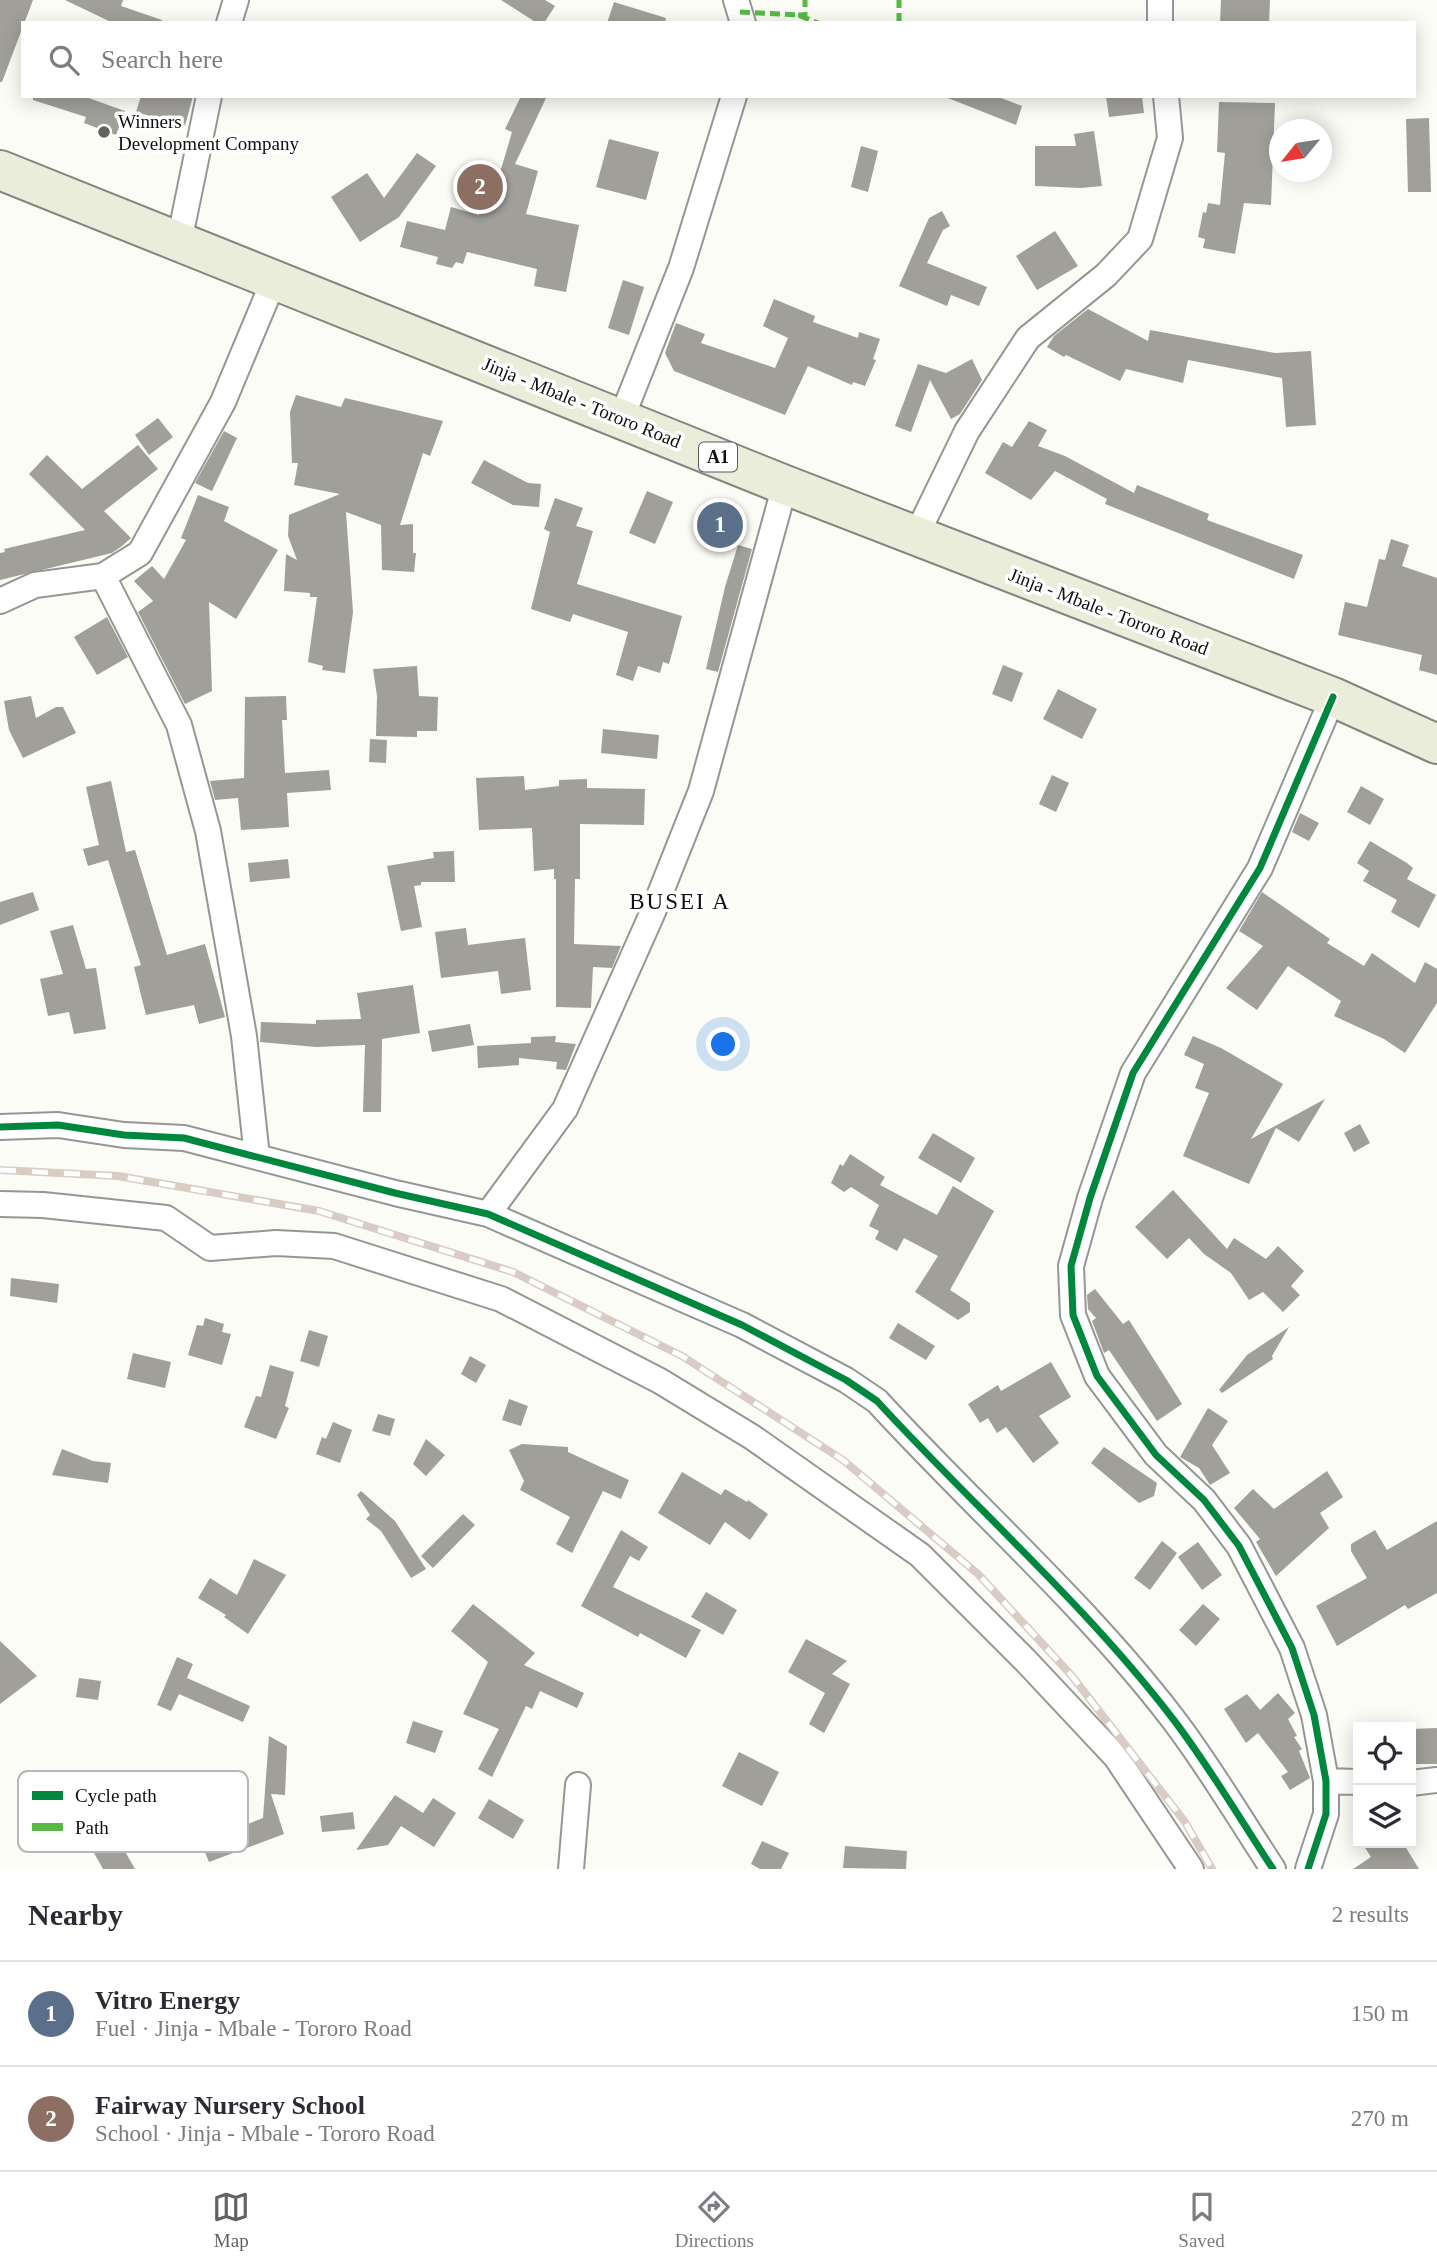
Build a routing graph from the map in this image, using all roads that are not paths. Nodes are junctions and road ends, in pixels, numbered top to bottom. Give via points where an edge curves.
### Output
1 (236, 0) edge
2 (736, 0) edge
3 (1160, 0) edge
4 (230, 21) edge
5 (742, 21) edge
6 (1160, 21) edge
7 (209, 98) edge
8 (733, 98) edge
9 (1166, 98) edge
10 (0, 170) edge
11 (179, 242) junction
12 (274, 280) junction
13 (622, 417) junction
14 (785, 485) junction
15 (916, 536) junction
16 (103, 576) junction
17 (0, 601) edge
18 (1333, 697) junction
19 (1437, 744) edge
20 (0, 1127) edge
21 (257, 1157) junction
22 (0, 1204) edge
23 (488, 1214) junction
24 (1437, 1780) edge
25 (1326, 1781) junction
26 (1353, 1782) edge
27 (1416, 1782) edge
28 (578, 1785) dead end
29 (571, 1869) edge
30 (1191, 1869) edge
31 (1273, 1869) edge
32 (1308, 1869) edge

1 - 4 street
2 - 5 street
3 - 6 street
7 - 11 street
8 - 13 street via 681,268
9 - 15 street via 1170,138 1140,239 1106,275 1028,338 967,431
10 - 11 main road, Jinja - Mbale - Tororo Road / A1
11 - 12 main road, Jinja - Mbale - Tororo Road / A1
12 - 13 main road, Jinja - Mbale - Tororo Road / A1
12 - 16 street via 223,402 140,553
13 - 14 main road, Jinja - Mbale - Tororo Road / A1
14 - 15 main road, Jinja - Mbale - Tororo Road / A1
14 - 23 street via 701,791 652,914 565,1109
15 - 18 main road, Jinja - Mbale - Tororo Road / A1
16 - 17 street via 35,585
16 - 21 street via 179,725 204,818 244,1036
18 - 19 main road, Jinja - Mbale - Tororo Road / A1
18 - 25 street via 1260,868 1133,1073 1071,1266 1073,1315 1097,1376 1156,1455 1204,1500 1239,1546 1292,1648 1314,1715
20 - 21 street via 58,1125 124,1135 158,1134
21 - 23 street
22 - 30 street via 166,1218 210,1248 276,1243 334,1246 501,1299 660,1381 752,1437 920,1555 1116,1757
23 - 31 street via 742,1325 877,1401 1088,1619 1138,1677 1174,1720
24 - 27 street
25 - 26 street
25 - 32 street via 1326,1814
28 - 29 street

